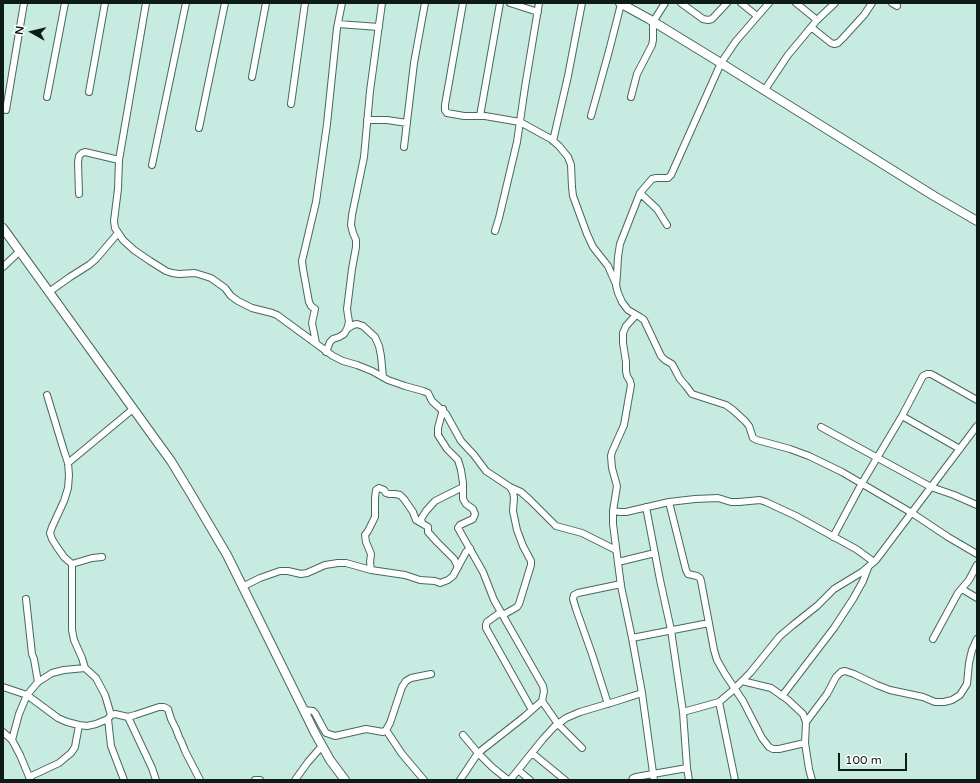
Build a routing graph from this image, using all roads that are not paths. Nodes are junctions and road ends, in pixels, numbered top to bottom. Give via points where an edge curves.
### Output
1 (24, 3) edge
2 (65, 3) edge
3 (105, 3) edge
4 (146, 3) edge
5 (186, 3) edge
6 (225, 3) edge
7 (266, 3) edge
8 (305, 3) edge
9 (342, 3) edge
10 (382, 3) edge
11 (425, 3) edge
12 (463, 3) edge
13 (500, 3) edge
14 (510, 3) edge
15 (539, 3) edge
16 (582, 3) edge
17 (620, 3) edge
18 (665, 3) edge
19 (681, 3) edge
20 (727, 3) edge
21 (741, 3) edge
22 (769, 3) edge
23 (796, 3) edge
24 (835, 3) edge
25 (872, 3) edge
26 (538, 12) junction
27 (757, 16) junction
28 (817, 20) junction
29 (653, 22) junction
30 (338, 24) junction
31 (379, 27) junction
32 (811, 27) junction
33 (721, 63) junction
34 (252, 78) dead end
35 (764, 91) junction
36 (89, 92) dead end
37 (47, 97) dead end
38 (631, 97) dead end
39 (291, 104) dead end
40 (6, 110) dead end
41 (480, 116) junction
42 (590, 116) dead end
43 (367, 120) junction
44 (520, 122) junction
45 (407, 123) junction
46 (199, 128) dead end
47 (553, 141) junction
48 (404, 148) dead end
49 (119, 160) junction
50 (152, 165) dead end
51 (640, 193) junction
52 (78, 194) dead end
53 (977, 221) edge
54 (667, 225) dead end
55 (3, 228) edge
56 (495, 231) dead end
57 (118, 233) junction
58 (20, 251) junction
59 (3, 267) edge
60 (616, 285) junction
61 (49, 292) junction
62 (636, 314) junction
63 (347, 329) junction
64 (316, 343) junction
65 (326, 352) junction
66 (383, 377) junction
67 (47, 395) dead end
68 (977, 400) edge
69 (133, 409) junction
70 (442, 409) junction
71 (902, 416) junction
72 (822, 426) dead end
73 (977, 426) edge
74 (960, 449) junction
75 (878, 457) junction
76 (68, 463) junction
77 (862, 483) junction
78 (463, 487) junction
79 (510, 487) junction
80 (931, 487) junction
81 (669, 502) junction
82 (977, 506) edge
83 (646, 508) junction
84 (613, 511) junction
85 (912, 513) junction
86 (422, 523) junction
87 (833, 537) junction
88 (470, 548) junction
89 (616, 550) junction
90 (655, 553) junction
91 (977, 554) edge
92 (102, 557) dead end
93 (618, 562) junction
94 (874, 562) junction
95 (72, 564) junction
96 (977, 565) edge
97 (868, 566) junction
98 (458, 567) junction
99 (371, 570) junction
100 (621, 584) junction
101 (242, 587) junction
102 (962, 589) junction
103 (977, 598) edge
104 (26, 599) dead end
105 (502, 614) junction
106 (709, 623) junction
107 (671, 630) junction
108 (632, 638) junction
109 (933, 639) dead end
110 (977, 639) edge
111 (85, 668) junction
112 (430, 674) dead end
113 (38, 682) junction
114 (742, 682) junction
115 (3, 687) edge
116 (734, 689) junction
117 (642, 692) junction
118 (27, 695) junction
119 (782, 696) junction
120 (542, 701) junction
121 (719, 702) junction
122 (608, 704) junction
123 (303, 710) junction
124 (532, 710) junction
125 (684, 712) junction
126 (109, 717) junction
127 (128, 717) junction
128 (806, 722) junction
129 (558, 724) junction
130 (79, 725) junction
131 (386, 730) junction
132 (3, 732) edge
133 (463, 735) dead end
134 (12, 740) junction
135 (805, 743) junction
136 (322, 746) junction
137 (582, 748) dead end
138 (478, 753) junction
139 (532, 753) junction
140 (687, 768) junction
141 (518, 770) junction
142 (654, 777) edge
143 (30, 778) edge
144 (124, 780) edge
145 (156, 780) edge
146 (200, 780) edge
147 (255, 780) edge
148 (260, 780) edge
149 (295, 780) edge
150 (345, 780) edge
151 (424, 780) edge
152 (460, 780) edge
153 (509, 780) edge
154 (530, 780) edge
155 (565, 780) edge
156 (632, 780) edge
157 (688, 780) edge
158 (735, 780) edge
159 (812, 780) edge

1 - 40 street
2 - 37 street
3 - 36 street
4 - 49 street
5 - 50 street
6 - 46 street
7 - 34 street
8 - 39 street
9 - 30 street
10 - 31 street
11 - 45 street
12 - 41 street via 445,110 447,113 464,116
13 - 41 street
14 - 26 street
15 - 26 street
16 - 47 street
17 - 29 main road
17 - 42 street
18 - 29 street
19 - 20 street via 708,20
21 - 27 street
22 - 27 street
23 - 28 street
24 - 28 street
25 - 32 street via 838,43 831,43
26 - 44 street
27 - 33 street
28 - 32 street
29 - 33 main road
29 - 38 street via 652,45 637,74
30 - 31 street
30 - 64 street via 317,196 302,261 309,302 315,309 312,323
31 - 43 street
32 - 35 street
33 - 35 main road
33 - 51 street via 671,175 668,178 652,180
35 - 53 main road
41 - 44 street
43 - 45 street
43 - 63 street via 364,157 352,214 351,225 356,247 347,309
44 - 47 street
44 - 56 street
45 - 48 street
47 - 60 street via 568,157 573,196 586,234 598,255 608,266
49 - 52 street via 82,153 78,162
49 - 57 street via 114,221
51 - 54 street via 657,209
51 - 60 street via 620,244
55 - 58 main road
57 - 61 street via 89,265
57 - 64 street via 150,262 172,273 195,273 211,278 238,301 277,315
58 - 59 street
58 - 61 main road
60 - 62 street via 622,302 628,310
61 - 69 main road
62 - 77 street via 644,320 661,356 672,364 692,394 733,410 749,426 753,438 809,456
62 - 84 street via 623,333 626,371 631,385 624,425 611,456 617,486
63 - 65 street via 344,334 330,342
63 - 66 street via 357,324 375,337 381,356
64 - 65 street
65 - 66 street
66 - 70 street via 428,393 432,401
67 - 76 street
68 - 71 street via 927,374 923,376
69 - 76 street
69 - 101 main road via 171,461 223,548
70 - 78 street via 438,436 447,450 458,460
70 - 79 street via 461,441 486,471
71 - 74 street
71 - 75 street
72 - 75 street
73 - 74 street
74 - 80 street
75 - 77 street
75 - 80 street
76 - 95 street via 68,488 50,533 57,548
77 - 85 street
77 - 87 street
78 - 86 street via 435,501 421,519
78 - 88 street via 463,499 475,514 473,519 458,528
79 - 89 street via 521,492 556,526 582,533
79 - 105 street via 514,498 513,512 517,530 531,565 519,604
80 - 82 street
80 - 85 street
81 - 83 street
81 - 87 street via 707,498 731,502 760,500 796,516
81 - 106 street via 686,570 688,574 697,576 701,581
83 - 84 street via 626,512
83 - 90 street
84 - 89 street
85 - 91 street
85 - 94 street
86 - 98 street via 428,527 428,532 454,559
86 - 99 street via 416,520 409,505 400,495 389,494 379,488 376,490 375,517 365,535 371,554
87 - 94 street
88 - 98 street
88 - 105 street
89 - 93 street
90 - 93 street
90 - 107 street
92 - 95 street
93 - 100 street
94 - 97 street
95 - 111 street via 72,630
96 - 102 street
97 - 114 street via 834,589 793,624
97 - 119 street via 863,581 834,628
98 - 99 street via 453,576 440,583
99 - 101 street via 338,563 301,574 280,571
100 - 108 street
100 - 122 street via 578,593 573,599
101 - 123 main road
102 - 103 street
102 - 109 street
104 - 113 street
105 - 120 street via 543,686
105 - 124 street via 487,622 486,628
106 - 107 street
106 - 116 street via 717,660
107 - 108 street
107 - 125 street
108 - 117 street
110 - 128 street via 969,663 967,684 960,695 952,700 936,702 890,690 845,671 836,676 827,694
111 - 113 street via 52,673
111 - 126 street via 96,678 105,695
112 - 131 street via 406,681
113 - 118 street
114 - 116 street
114 - 119 street via 771,688
115 - 118 street
116 - 121 street
116 - 135 street via 769,747 779,749
117 - 122 street
117 - 142 street
118 - 130 street via 58,718
118 - 134 street
119 - 128 street via 803,714
120 - 124 street
120 - 129 street
121 - 125 street
121 - 158 street
122 - 129 street via 580,712
123 - 131 street via 313,711 326,733 335,736 366,729 383,732
123 - 136 main road
124 - 138 street
125 - 140 street
126 - 127 street via 115,714
126 - 130 street via 96,724
126 - 144 street via 112,746
127 - 145 street
127 - 146 street via 161,707 168,709
128 - 135 street
129 - 137 street
129 - 139 street
130 - 143 street via 75,747 71,753 59,763
131 - 151 street
132 - 134 street
133 - 138 street
134 - 143 street
135 - 159 street
136 - 149 street
136 - 150 main road
138 - 152 street
138 - 153 street
139 - 141 street
139 - 155 street
140 - 142 street
140 - 157 street
141 - 153 street
141 - 154 street
142 - 156 street via 636,777
147 - 148 street

